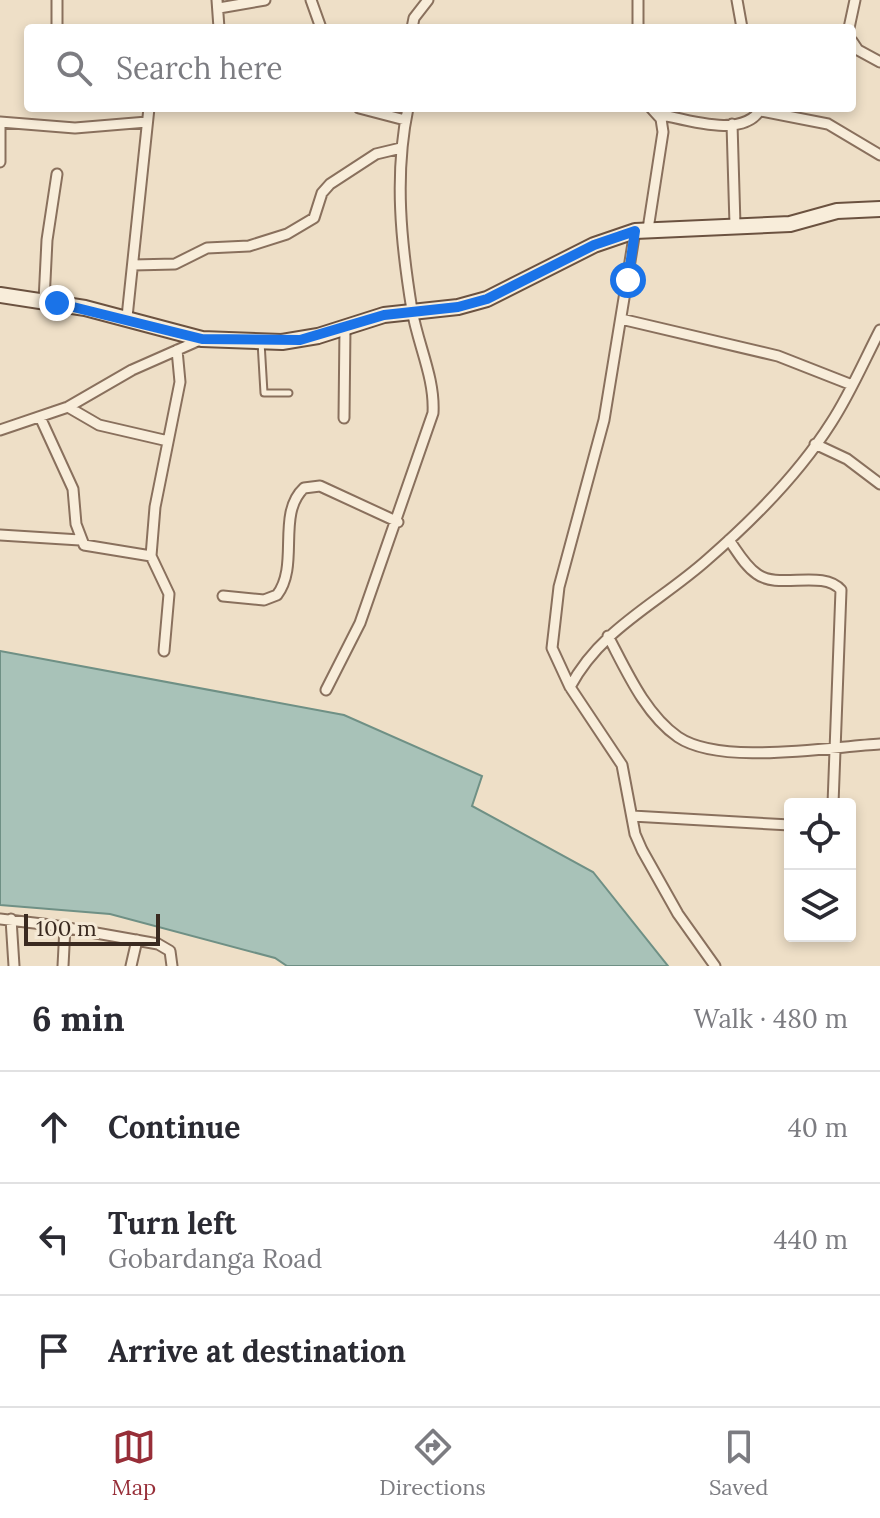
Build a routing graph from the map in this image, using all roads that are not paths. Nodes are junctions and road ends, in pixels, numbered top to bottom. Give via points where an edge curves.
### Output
1 (57, 0) edge
2 (265, 0) edge
3 (311, 0) edge
4 (428, 0) edge
5 (638, 0) edge
6 (737, 0) edge
7 (855, 0) edge
8 (218, 4) edge
9 (57, 24) edge
10 (219, 24) edge
11 (320, 24) edge
12 (413, 24) edge
13 (638, 24) edge
14 (741, 24) edge
15 (850, 24) edge
16 (856, 50) edge
17 (880, 62) edge
18 (148, 112) edge
19 (374, 112) edge
20 (407, 112) edge
21 (654, 112) edge
22 (660, 112) edge
23 (758, 112) edge
24 (774, 112) edge
25 (405, 120) junction
26 (0, 122) edge
27 (147, 122) junction
28 (732, 124) junction
29 (401, 148) junction
30 (880, 155) edge
31 (0, 162) edge
32 (57, 174) dead end
33 (880, 209) edge
34 (735, 225) junction
35 (641, 230) junction
36 (133, 265) junction
37 (0, 295) edge
38 (44, 301) junction
39 (412, 310) junction
40 (127, 317) junction
41 (621, 319) junction
42 (345, 327) junction
43 (880, 330) edge
44 (202, 339) junction
45 (261, 341) junction
46 (177, 350) junction
47 (852, 385) junction
48 (289, 393) dead end
49 (68, 407) junction
50 (40, 417) junction
51 (344, 418) dead end
52 (0, 430) edge
53 (168, 441) junction
54 (815, 444) junction
55 (880, 487) edge
56 (398, 522) junction
57 (0, 535) edge
58 (80, 540) junction
59 (729, 540) junction
60 (151, 556) junction
61 (223, 596) dead end
62 (608, 636) junction
63 (164, 651) dead end
64 (570, 687) junction
65 (326, 690) dead end
66 (880, 744) edge
67 (835, 746) junction
68 (833, 798) edge
69 (632, 816) junction
70 (784, 825) edge
71 (6, 919) edge
72 (65, 927) junction
73 (137, 940) junction
74 (14, 966) edge
75 (63, 966) edge
76 (131, 966) edge
77 (172, 966) edge
78 (715, 966) edge

1 - 9 street
2 - 8 street
3 - 11 street
4 - 12 street
5 - 13 street
6 - 14 street
7 - 15 street
8 - 10 street
16 - 17 street
18 - 27 street
19 - 25 street
20 - 25 street
21 - 35 street via 663,132
22 - 28 street
23 - 28 street via 748,121
24 - 30 street via 828,124
25 - 29 street
26 - 27 street via 75,128
26 - 31 street
27 - 36 street
28 - 34 street
29 - 36 street via 376,154 330,184 314,218 287,234 249,246 207,248 175,264
29 - 39 street via 402,238
32 - 38 street
33 - 34 main road via 837,211 790,224
34 - 35 main road
35 - 39 main road via 594,245 487,299
35 - 41 street
36 - 40 street
37 - 38 main road
38 - 40 main road
39 - 42 main road
39 - 56 street via 432,385 433,413
40 - 44 main road
41 - 47 street via 778,356
41 - 64 street via 600,442 555,611 552,648
42 - 45 main road via 300,340
42 - 51 street
43 - 47 street
44 - 45 main road
44 - 46 street
45 - 48 lane via 264,393
46 - 49 street
46 - 53 street via 180,382
47 - 54 street
49 - 50 street
49 - 53 street via 99,425
50 - 52 street
50 - 58 street via 73,489
53 - 60 street
54 - 55 street via 847,459
54 - 59 street via 784,486
56 - 61 street via 320,486 304,488 294,502 285,579 277,595 264,600
56 - 65 street via 351,646
57 - 58 street
58 - 60 street via 89,548
59 - 62 street
59 - 67 street via 762,577 839,586
60 - 63 street via 169,594
62 - 64 street
62 - 67 street via 659,718 693,745 727,754
64 - 69 street via 622,765
66 - 67 street
67 - 68 street
69 - 70 street
69 - 78 street via 650,865
71 - 72 street
71 - 74 street
72 - 73 street
72 - 75 street
73 - 76 street
73 - 77 street via 165,947

